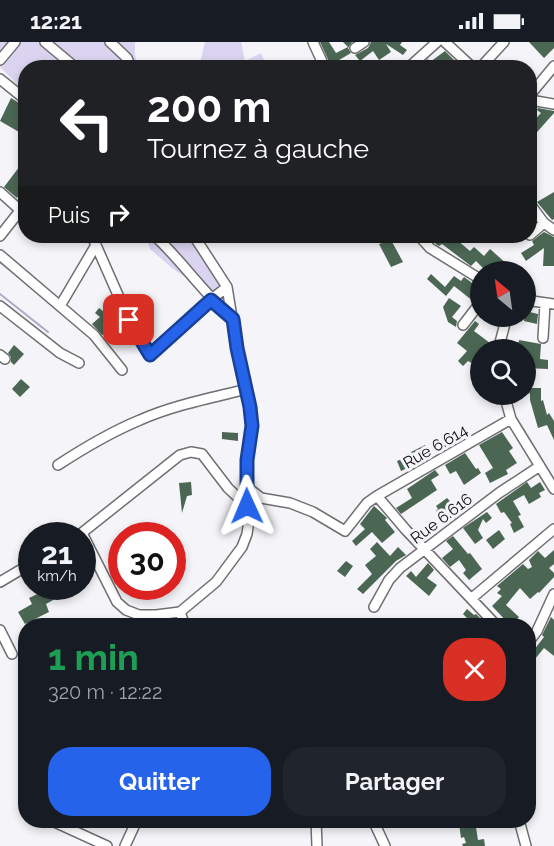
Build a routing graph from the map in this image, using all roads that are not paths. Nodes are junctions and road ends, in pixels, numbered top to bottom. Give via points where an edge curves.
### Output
1 (15, 42) edge
2 (45, 42) edge
3 (110, 42) edge
4 (313, 42) edge
5 (437, 42) edge
6 (445, 42) edge
7 (504, 42) edge
8 (0, 60) edge
9 (66, 60) edge
10 (128, 60) edge
11 (321, 60) edge
12 (417, 60) edge
13 (464, 60) edge
14 (487, 60) edge
15 (554, 66) edge
16 (0, 79) edge
17 (537, 87) edge
18 (18, 94) edge
19 (537, 101) edge
20 (554, 104) edge
21 (0, 192) edge
22 (18, 204) edge
23 (18, 212) edge
24 (537, 214) edge
25 (543, 223) junction
26 (537, 228) edge
27 (554, 230) edge
28 (0, 236) edge
29 (92, 243) edge
30 (95, 243) edge
31 (162, 243) edge
32 (199, 243) edge
33 (425, 243) edge
34 (0, 255) edge
35 (470, 273) edge
36 (227, 287) junction
37 (211, 300) junction
38 (549, 304) edge
39 (0, 306) edge
40 (60, 306) junction
41 (470, 316) edge
42 (233, 319) junction
43 (463, 325) dead end
44 (543, 338) dead end
45 (79, 363) dead end
46 (122, 370) dead end
47 (247, 388) junction
48 (507, 405) edge
49 (511, 419) junction
50 (58, 465) dead end
51 (540, 466) junction
52 (247, 487) junction
53 (554, 489) edge
54 (378, 498) junction
55 (247, 506) junction
56 (95, 522) edge
57 (554, 528) edge
58 (424, 549) junction
59 (96, 563) edge
60 (18, 571) edge
61 (0, 582) edge
62 (554, 594) edge
63 (472, 598) junction
64 (375, 607) dead end
65 (180, 612) junction
66 (182, 618) edge
67 (490, 618) edge
68 (0, 630) edge
69 (536, 632) edge
70 (12, 654) dead end
71 (68, 828) edge
72 (133, 828) edge
73 (316, 828) edge
74 (377, 828) edge
75 (521, 828) edge
76 (107, 846) edge
77 (125, 846) edge
78 (317, 846) edge
79 (385, 846) edge
80 (526, 846) edge

1 - 8 street
2 - 9 street
3 - 10 street
4 - 11 street
5 - 12 street
6 - 13 street
7 - 14 street
15 - 17 street
16 - 18 street
19 - 20 street
21 - 22 street
23 - 28 street
24 - 25 street
25 - 26 street
25 - 27 street
29 - 40 street
30 - 37 street via 129,320 150,355
31 - 37 street
32 - 36 street
33 - 35 street
34 - 40 street
36 - 37 street
36 - 42 street
37 - 42 street
38 - 44 street
39 - 45 street via 60,353
40 - 46 street via 94,335
41 - 43 street
42 - 47 street
47 - 50 street via 139,420
47 - 52 street via 252,426
48 - 49 street
49 - 51 street
49 - 54 street, Rue 6.614
51 - 53 street
51 - 58 street, Rue 6.616
52 - 54 street, Rue 6.614 via 261,498 313,512 345,531 367,502
52 - 55 street
54 - 58 street
55 - 56 street via 202,454 191,452 180,454
55 - 65 street via 249,520 242,547 216,582
57 - 63 street
58 - 63 street
58 - 64 street, Rue 6.616 via 389,580
59 - 65 street via 117,602 126,610 139,615
60 - 61 street
62 - 69 street
63 - 67 street
65 - 66 street
68 - 70 street
71 - 76 street
72 - 77 street
73 - 78 street
74 - 79 street
75 - 80 street

